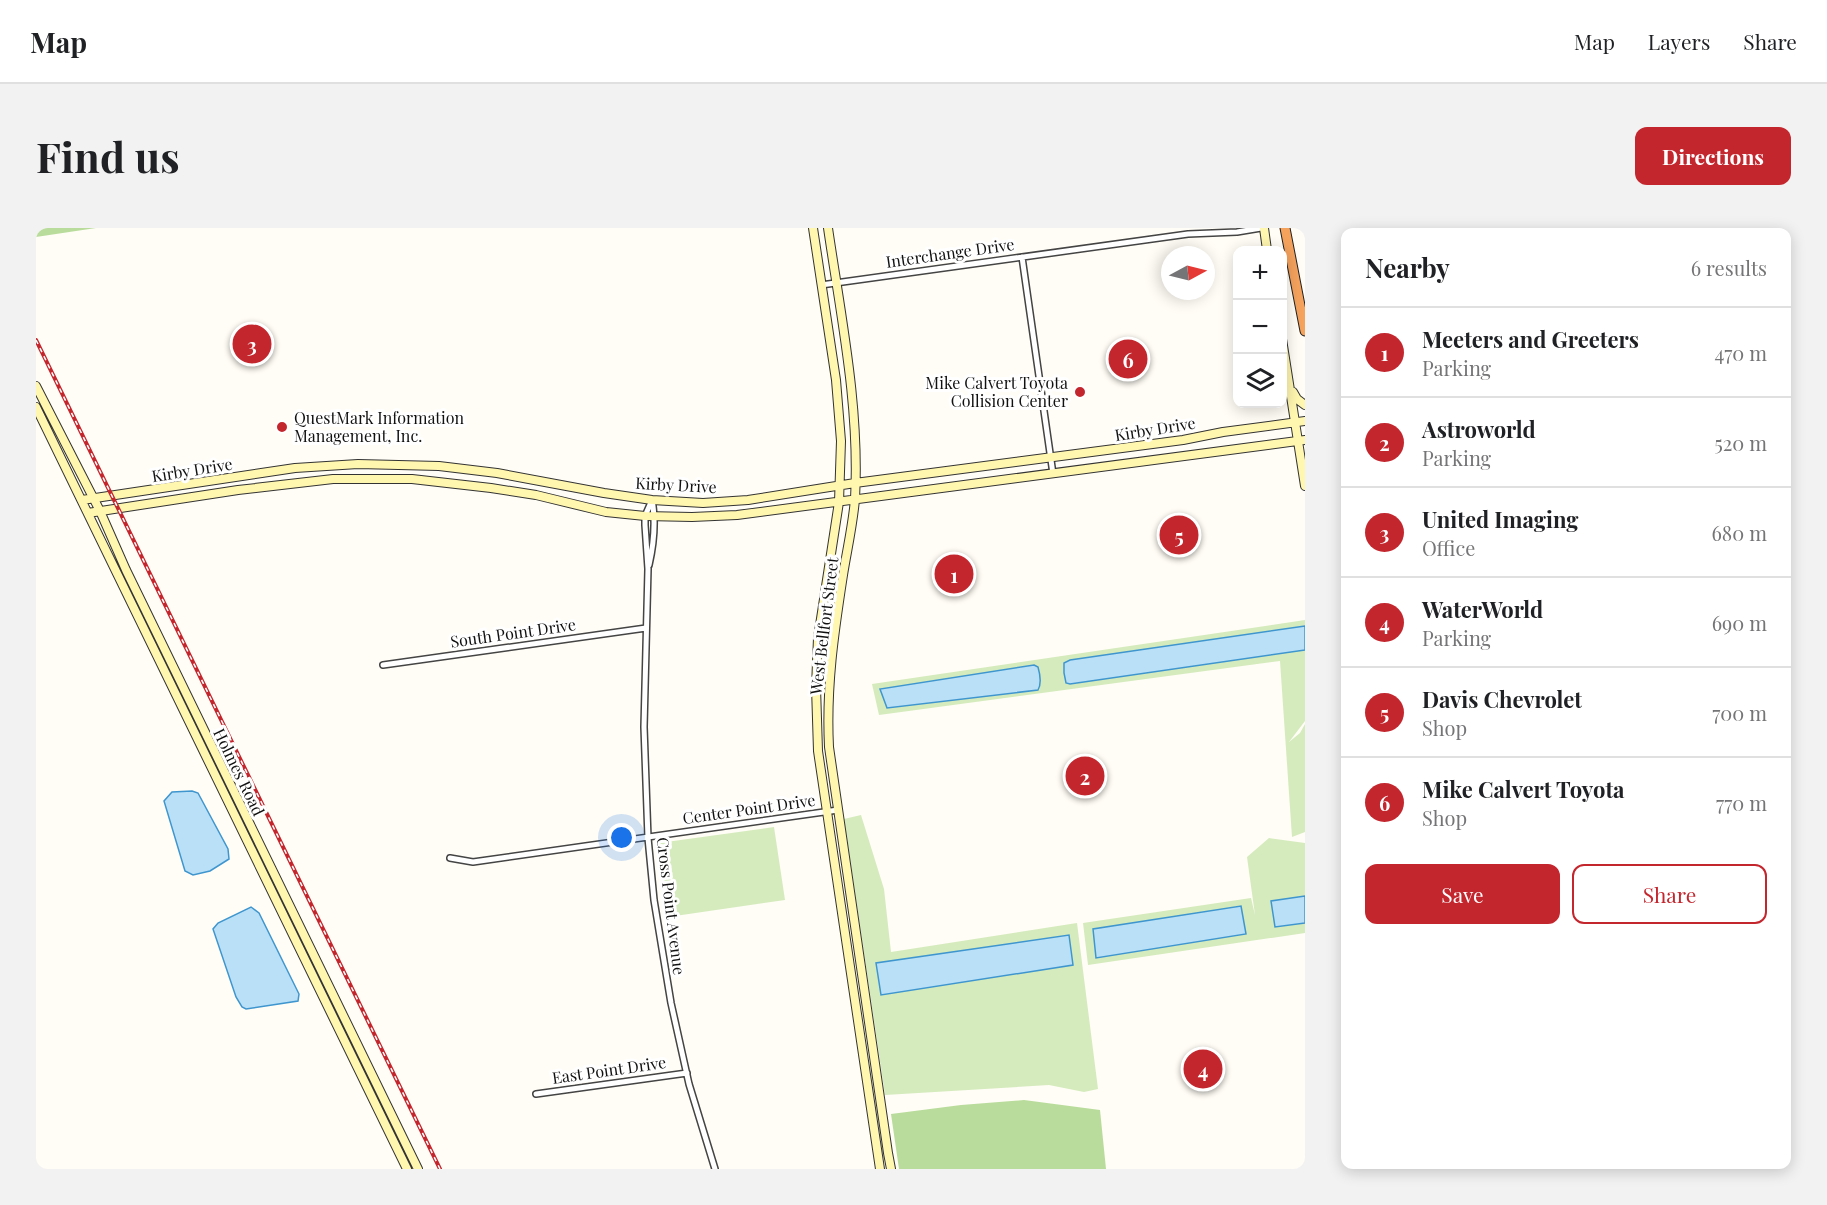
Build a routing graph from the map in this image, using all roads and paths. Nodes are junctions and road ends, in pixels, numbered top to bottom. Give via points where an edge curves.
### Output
1 (813, 228) edge
2 (828, 228) edge
3 (1262, 228) edge
4 (1285, 228) edge
5 (1266, 246) edge
6 (1022, 257) junction
7 (836, 282) junction
8 (821, 285) junction
9 (1305, 331) edge
10 (1285, 354) edge
11 (836, 380) junction
12 (850, 380) junction
13 (36, 386) edge
14 (1291, 388) junction
15 (1305, 405) edge
16 (36, 407) edge
17 (1305, 421) edge
18 (1296, 422) junction
19 (1183, 440) junction
20 (1302, 440) edge
21 (1185, 456) junction
22 (1051, 458) junction
23 (358, 464) junction
24 (439, 466) junction
25 (1305, 466) edge
26 (1053, 474) junction
27 (236, 476) junction
28 (359, 480) junction
29 (538, 480) junction
30 (438, 482) junction
31 (1304, 482) edge
32 (855, 483) junction
33 (840, 486) junction
34 (238, 490) junction
35 (536, 495) junction
36 (92, 497) junction
37 (82, 500) junction
38 (652, 500) junction
39 (855, 500) junction
40 (839, 501) junction
41 (814, 505) junction
42 (100, 512) junction
43 (88, 513) junction
44 (645, 516) junction
45 (655, 516) junction
46 (835, 527) junction
47 (648, 569) junction
48 (646, 627) junction
49 (818, 638) junction
50 (833, 639) junction
51 (161, 642) junction
52 (152, 647) junction
53 (383, 665) dead end
54 (838, 810) junction
55 (827, 812) junction
56 (648, 838) junction
57 (450, 858) dead end
58 (271, 867) junction
59 (261, 872) junction
60 (347, 1024) junction
61 (338, 1029) junction
62 (687, 1073) junction
63 (536, 1094) dead end
64 (407, 1169) edge
65 (418, 1169) edge
66 (715, 1169) edge
67 (880, 1169) edge
68 (891, 1169) edge

1 - 8 main road, West Bellfort Street
2 - 7 main road, West Bellfort Street
3 - 5 main road
3 - 6 street, Interchange Drive via 1202,232
4 - 9 highway
6 - 7 street, Interchange Drive
6 - 22 street
7 - 8 street, Interchange Drive
7 - 12 main road, West Bellfort Street
8 - 11 main road, West Bellfort Street
10 - 14 main road
11 - 12 main road
11 - 33 main road, West Bellfort Street
12 - 32 main road, West Bellfort Street
13 - 36 main road, Holmes Road
14 - 15 main road
14 - 18 main road
16 - 37 main road, Holmes Road
17 - 18 main road, Kirby Drive
18 - 19 main road, Kirby Drive
18 - 20 main road
19 - 21 main road
19 - 22 main road, Kirby Drive
20 - 21 main road, Kirby Drive
20 - 31 main road
21 - 26 main road, Kirby Drive
22 - 26 street
22 - 32 main road, Kirby Drive
23 - 24 main road, Kirby Drive
23 - 27 main road, Kirby Drive
23 - 28 main road
24 - 29 main road, Kirby Drive
24 - 30 main road
25 - 31 main road
26 - 39 main road, Kirby Drive
27 - 34 main road
27 - 36 main road, Kirby Drive
28 - 30 main road, Kirby Drive
28 - 34 main road, Kirby Drive
29 - 35 main road
29 - 38 main road, Kirby Drive
30 - 35 main road, Kirby Drive
32 - 33 main road, Kirby Drive
32 - 39 main road, West Bellfort Street
33 - 38 main road, Kirby Drive via 748,500
33 - 40 main road, West Bellfort Street
34 - 42 main road, Kirby Drive
35 - 44 main road, Kirby Drive via 606,512
36 - 37 main road, Kirby Drive
36 - 42 main road, Holmes Road
37 - 43 main road, Holmes Road
38 - 44 street, Cross Point Avenue
38 - 45 street, Cross Point Avenue
39 - 40 main road, Kirby Drive
39 - 50 main road, West Bellfort Street
40 - 41 main road, Kirby Drive
40 - 46 main road, West Bellfort Street
41 - 45 main road, Kirby Drive via 737,515
41 - 46 main road via 829,510
42 - 43 main road, Kirby Drive
42 - 51 main road, Holmes Road
43 - 52 main road, Holmes Road
44 - 45 main road, Kirby Drive
44 - 47 street, Cross Point Avenue
45 - 47 street, Cross Point Avenue
46 - 49 main road, West Bellfort Street
47 - 48 street, Cross Point Avenue
48 - 53 street, South Point Drive
48 - 56 street, Cross Point Avenue
49 - 50 main road
49 - 55 main road, West Bellfort Street via 816,716
50 - 54 main road, West Bellfort Street via 828,717
51 - 52 main road
51 - 58 main road, Holmes Road
52 - 59 main road, Holmes Road
54 - 55 street, Center Point Drive
54 - 68 main road, West Bellfort Street
55 - 56 street, Center Point Drive
55 - 67 main road, West Bellfort Street
56 - 57 street, Center Point Drive via 473,862
56 - 62 street, Cross Point Avenue via 664,968
58 - 59 main road
58 - 60 main road, Holmes Road
59 - 61 main road, Holmes Road
60 - 61 main road
60 - 65 main road, Holmes Road
61 - 64 main road, Holmes Road
62 - 63 street, East Point Drive
62 - 66 street, Cross Point Avenue

